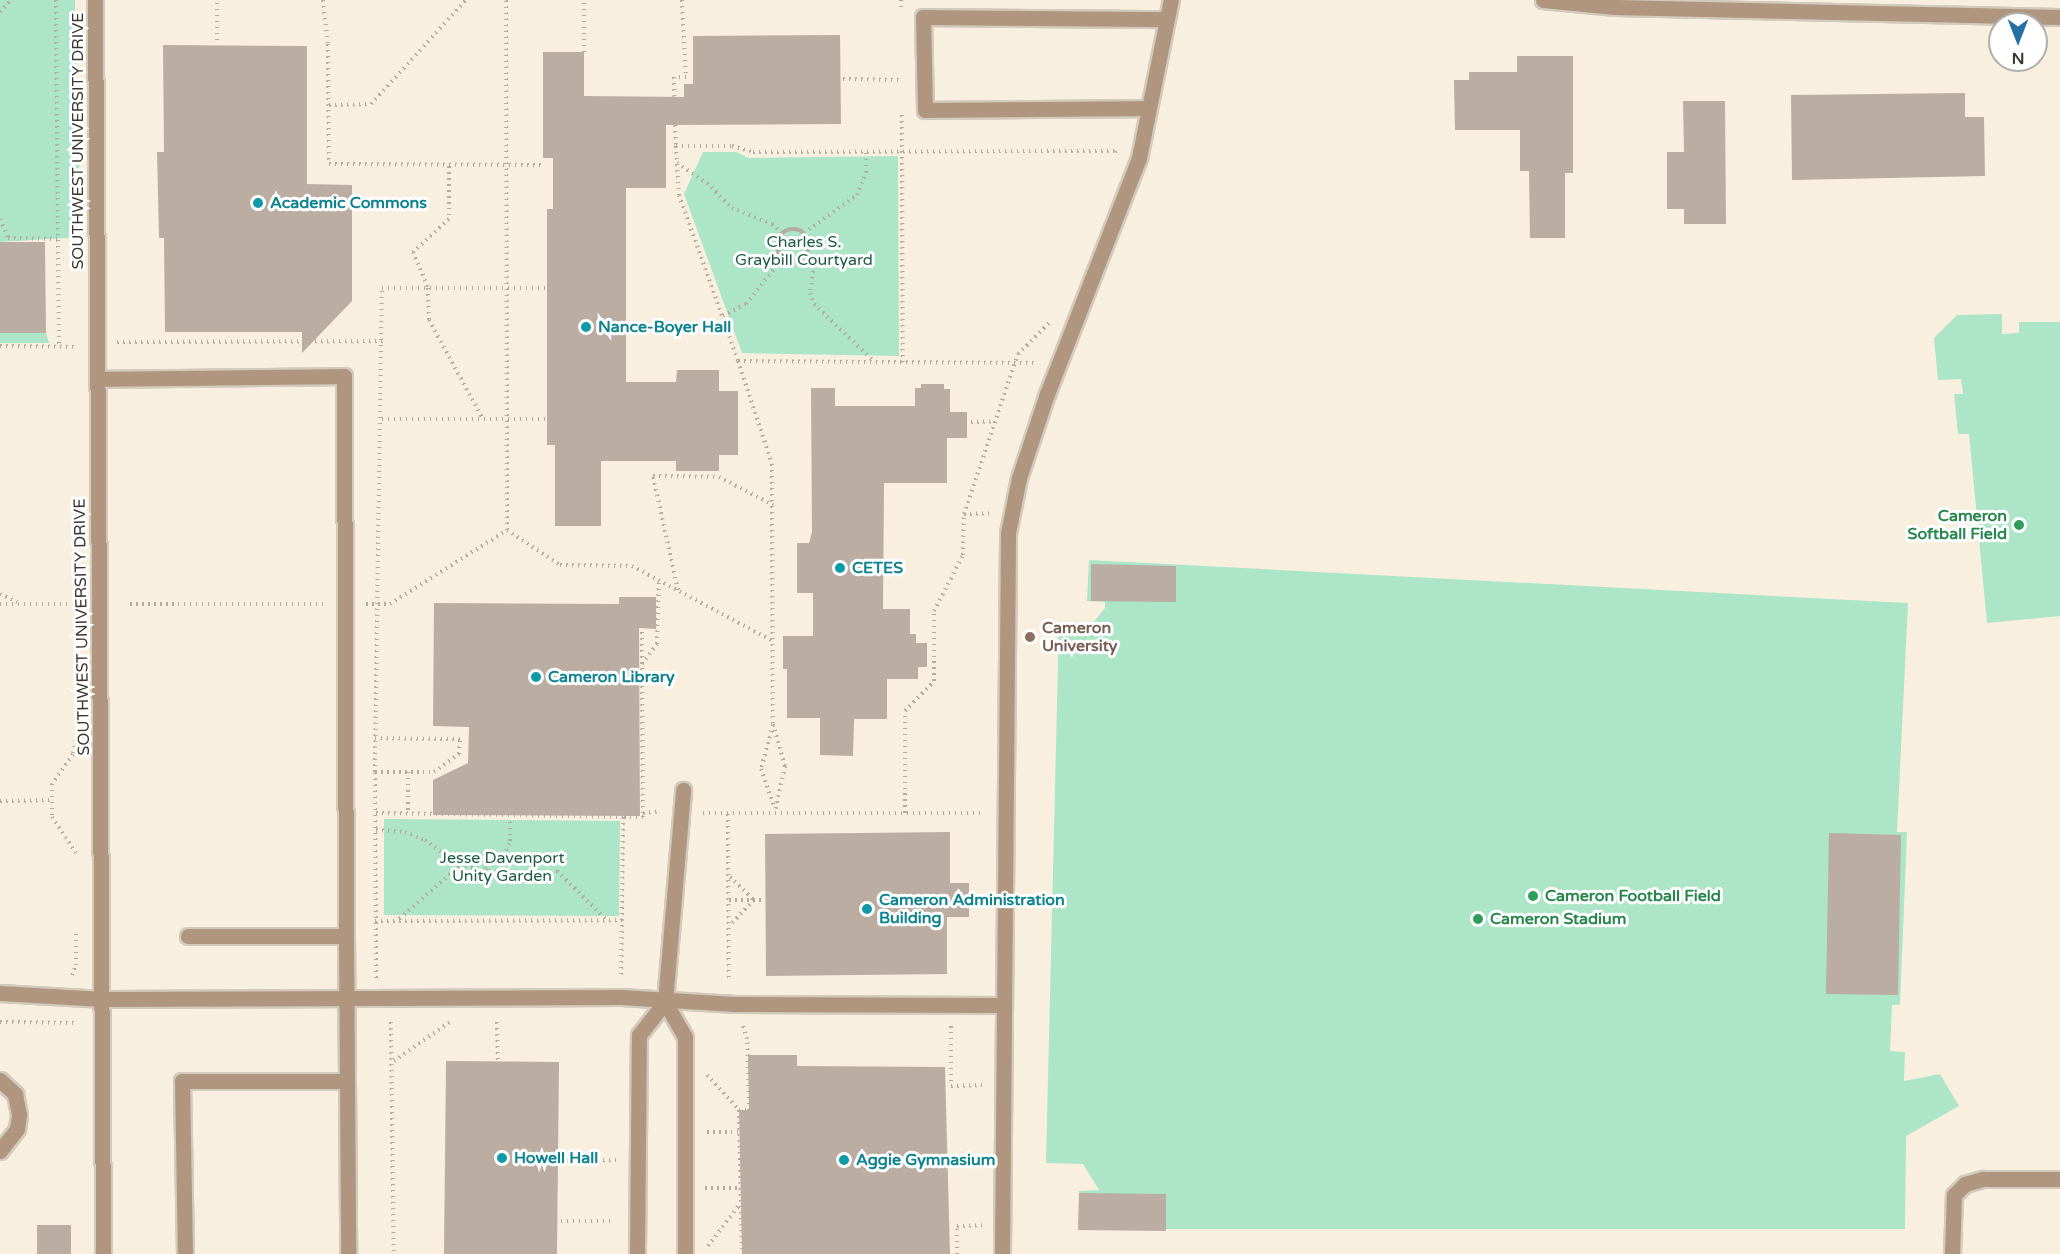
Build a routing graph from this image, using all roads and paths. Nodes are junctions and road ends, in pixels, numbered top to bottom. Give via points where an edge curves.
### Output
1 (11, 0) edge
2 (56, 0) edge
3 (95, 0) edge
4 (217, 0) edge
5 (323, 0) edge
6 (466, 0) edge
7 (506, 0) edge
8 (584, 0) edge
9 (682, 0) edge
10 (901, 0) edge
11 (1171, 0) edge
12 (1543, 0) edge
13 (0, 12) edge
14 (2060, 16) edge
15 (1166, 19) junction
16 (902, 23) dead end
17 (217, 40) dead end
18 (584, 52) dead end
19 (902, 68) dead end
20 (843, 79) dead end
21 (902, 80) junction
22 (902, 92) dead end
23 (902, 104) dead end
24 (329, 105) junction
25 (1147, 108) junction
26 (676, 146) junction
27 (903, 151) junction
28 (866, 152) junction
29 (676, 162) junction
30 (1112, 162) dead end
31 (506, 165) junction
32 (543, 165) dead end
33 (449, 166) junction
34 (0, 219) edge
35 (782, 233) junction
36 (804, 233) junction
37 (58, 239) junction
38 (804, 255) junction
39 (784, 258) junction
40 (428, 288) junction
41 (507, 288) junction
42 (547, 288) dead end
43 (723, 316) junction
44 (1056, 317) dead end
45 (383, 341) junction
46 (98, 343) junction
47 (0, 346) edge
48 (59, 347) junction
49 (73, 347) junction
50 (73, 359) dead end
51 (738, 361) junction
52 (876, 363) junction
53 (903, 363) junction
54 (1015, 363) junction
55 (1059, 363) junction
56 (98, 379) junction
57 (382, 419) junction
58 (483, 419) junction
59 (507, 419) junction
60 (548, 419) dead end
61 (971, 422) dead end
62 (994, 422) junction
63 (772, 505) junction
64 (507, 530) junction
65 (659, 581) junction
66 (679, 591) junction
67 (74, 592) dead end
68 (0, 594) edge
69 (0, 604) edge
70 (21, 604) junction
71 (77, 604) junction
72 (130, 604) dead end
73 (344, 604) junction
74 (380, 604) junction
75 (75, 615) dead end
76 (642, 632) dead end
77 (773, 641) junction
78 (642, 664) junction
79 (773, 724) junction
80 (76, 736) dead end
81 (375, 738) junction
82 (375, 772) junction
83 (408, 772) junction
84 (683, 790) dead end
85 (52, 800) junction
86 (0, 801) edge
87 (775, 811) junction
88 (376, 813) junction
89 (643, 813) dead end
90 (905, 813) junction
91 (1005, 813) junction
92 (408, 814) junction
93 (510, 817) junction
94 (376, 830) junction
95 (76, 862) dead end
96 (459, 866) junction
97 (485, 870) junction
98 (729, 877) junction
99 (729, 900) junction
100 (754, 900) junction
101 (765, 900) dead end
102 (76, 919) dead end
103 (607, 920) junction
104 (622, 920) junction
105 (375, 921) junction
106 (396, 921) junction
107 (730, 925) junction
108 (188, 936) dead end
109 (346, 936) junction
110 (64, 978) dead end
111 (376, 982) dead end
112 (621, 985) dead end
113 (730, 989) dead end
114 (0, 993) edge
115 (345, 997) junction
116 (103, 999) junction
117 (665, 1002) junction
118 (1003, 1005) junction
119 (0, 1022) edge
120 (391, 1022) dead end
121 (450, 1022) dead end
122 (497, 1022) dead end
123 (742, 1022) dead end
124 (78, 1023) dead end
125 (951, 1023) dead end
126 (394, 1062) junction
127 (498, 1062) dead end
128 (704, 1071) dead end
129 (0, 1080) edge
130 (346, 1081) junction
131 (983, 1097) dead end
132 (739, 1110) junction
133 (0, 1151) edge
134 (619, 1160) dead end
135 (555, 1161) dead end
136 (2060, 1179) edge
137 (741, 1203) junction
138 (983, 1214) dead end
139 (555, 1221) dead end
140 (619, 1221) dead end
141 (708, 1246) dead end
142 (103, 1254) edge
143 (185, 1254) edge
144 (348, 1254) edge
145 (394, 1254) edge
146 (637, 1254) edge
147 (685, 1254) edge
148 (742, 1254) edge
149 (957, 1254) edge
150 (1002, 1254) edge
151 (1952, 1254) edge

1 - 13 path
2 - 37 path
3 - 46 street, SOUTHWEST UNIVERSITY DRIVE
4 - 17 path
5 - 24 path
6 - 24 path via 371,104
7 - 31 path
8 - 18 path
9 - 26 path via 686,77 674,77
10 - 16 path
11 - 15 street
12 - 14 street via 1615,7
15 - 25 street
15 - 25 street via 923,17 925,110
19 - 21 path
20 - 21 path
21 - 22 path
23 - 27 path
24 - 33 path via 329,164
25 - 55 street via 1139,158
26 - 28 path via 732,146 753,152
26 - 29 path
27 - 28 path
27 - 30 path via 1116,151
27 - 53 path
28 - 36 path via 866,172 857,195
29 - 35 path via 707,183 732,208 772,224
29 - 43 path via 679,195
31 - 32 path
31 - 33 path
31 - 41 path
33 - 40 path via 449,219 413,252
34 - 37 path via 8,238
35 - 36 path via 796,229
35 - 39 path via 777,246
36 - 38 path via 808,243
37 - 48 path
38 - 39 path via 794,260
38 - 52 path via 813,271 810,293 814,304
39 - 43 path via 746,304
40 - 41 path
40 - 45 path via 382,288
40 - 58 path via 429,320
41 - 42 path
41 - 59 path
43 - 51 path
44 - 54 path via 1024,345
45 - 46 path
45 - 57 path
46 - 49 path
46 - 56 street, SOUTHWEST UNIVERSITY DRIVE
47 - 48 path
48 - 49 path
49 - 50 path
51 - 52 path
51 - 63 path via 772,464
52 - 53 path
53 - 54 path
54 - 55 path
54 - 62 path
55 - 91 street via 1019,478 1008,533
56 - 73 street via 344,376
56 - 116 street, SOUTHWEST UNIVERSITY DRIVE
57 - 58 path
57 - 74 path
58 - 59 path
59 - 60 path
59 - 64 path
61 - 62 path
62 - 90 path via 964,514 963,555 934,611 934,681 905,711
63 - 66 path via 719,477 653,476
63 - 77 path
64 - 65 path via 560,565 632,566
64 - 74 path via 390,604
65 - 66 path
65 - 78 path via 657,644
66 - 77 path
67 - 71 path
68 - 70 path
69 - 70 path
70 - 71 path
71 - 75 path
72 - 73 path
73 - 74 path
73 - 109 street
74 - 81 path
76 - 78 path
77 - 79 path
78 - 89 path
79 - 87 path via 785,766
79 - 87 path via 761,769
80 - 85 path via 73,754 52,784
81 - 82 path
81 - 83 path via 460,739 459,754 434,772
82 - 83 path
82 - 88 path
83 - 92 path
84 - 117 street
85 - 86 path
85 - 95 path via 52,817 76,850
87 - 90 path
87 - 98 path via 728,814
88 - 92 path
88 - 94 path
90 - 91 path
91 - 118 street
92 - 93 path
93 - 97 path via 510,841 504,856
93 - 104 path via 623,817
94 - 96 path via 415,836
94 - 105 path
96 - 97 path
96 - 106 path
97 - 103 path via 557,871
98 - 99 path
98 - 100 path
99 - 100 path
99 - 107 path
100 - 101 path
100 - 107 path
102 - 110 path via 76,965 73,975
103 - 104 path
103 - 106 path
104 - 112 path
105 - 106 path
105 - 111 path
107 - 113 path
108 - 109 street
109 - 115 street
114 - 116 street
115 - 116 street
115 - 117 street via 621,997
115 - 130 street
116 - 142 street, SOUTHWEST UNIVERSITY DRIVE
117 - 118 street
117 - 146 street via 639,1035
117 - 147 street via 685,1037
118 - 150 street
119 - 124 path
120 - 126 path
121 - 126 path
122 - 127 path
123 - 132 path via 747,1039 749,1110
125 - 131 path via 951,1086 983,1085
126 - 145 path
128 - 132 path
129 - 133 street via 15,1094 19,1115 17,1129
130 - 143 street via 182,1082
130 - 144 street
132 - 137 path
134 - 135 path
136 - 151 street via 1983,1179 1965,1184 1954,1195
137 - 141 path
137 - 148 path
138 - 149 path via 983,1226 957,1226
139 - 140 path

